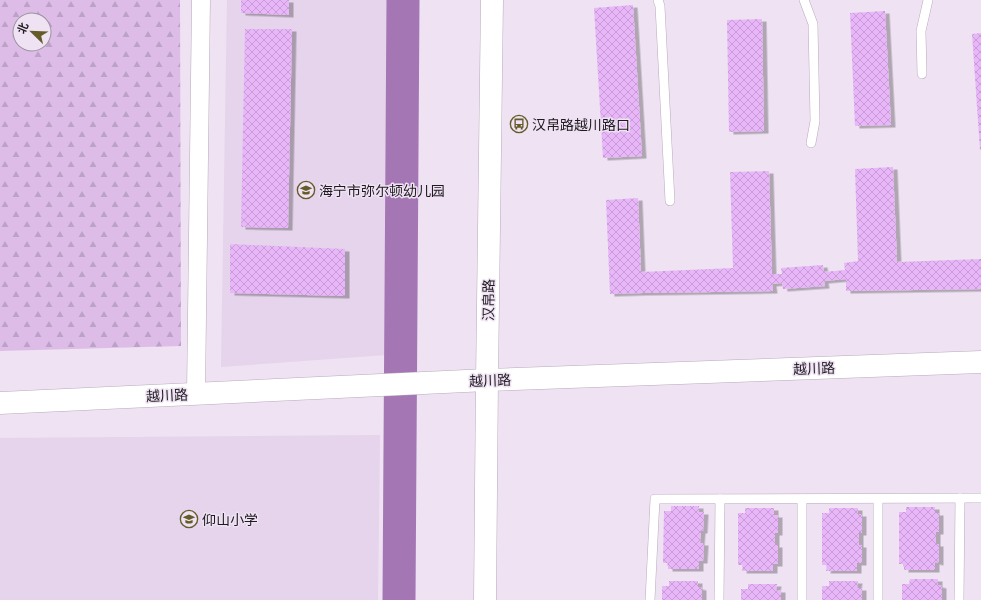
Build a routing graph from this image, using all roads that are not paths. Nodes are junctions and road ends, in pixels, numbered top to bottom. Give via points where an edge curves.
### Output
1 (201, 0) edge
2 (492, 0) edge
3 (658, 0) edge
4 (804, 0) edge
5 (928, 0) edge
6 (922, 74) dead end
7 (811, 142) dead end
8 (670, 202) dead end
9 (981, 362) edge
10 (478, 380) junction
11 (196, 394) junction
12 (0, 403) edge
13 (878, 498) junction
14 (960, 498) junction
15 (981, 498) edge
16 (720, 499) junction
17 (802, 499) junction
18 (485, 600) edge
19 (650, 600) edge
20 (720, 600) edge
21 (802, 600) edge
22 (878, 600) edge
23 (959, 600) edge

1 - 11 street
2 - 10 street, 汉帛路
3 - 8 lane
4 - 7 lane via 813,24 815,120
5 - 6 lane via 921,31
9 - 10 street, 越川路
10 - 11 street, 越川路
10 - 18 street, 汉帛路
11 - 12 street, 越川路
13 - 14 lane
13 - 17 lane
13 - 22 lane
14 - 15 lane
14 - 23 lane
16 - 17 lane
16 - 19 lane via 655,499
16 - 20 lane
17 - 21 lane

